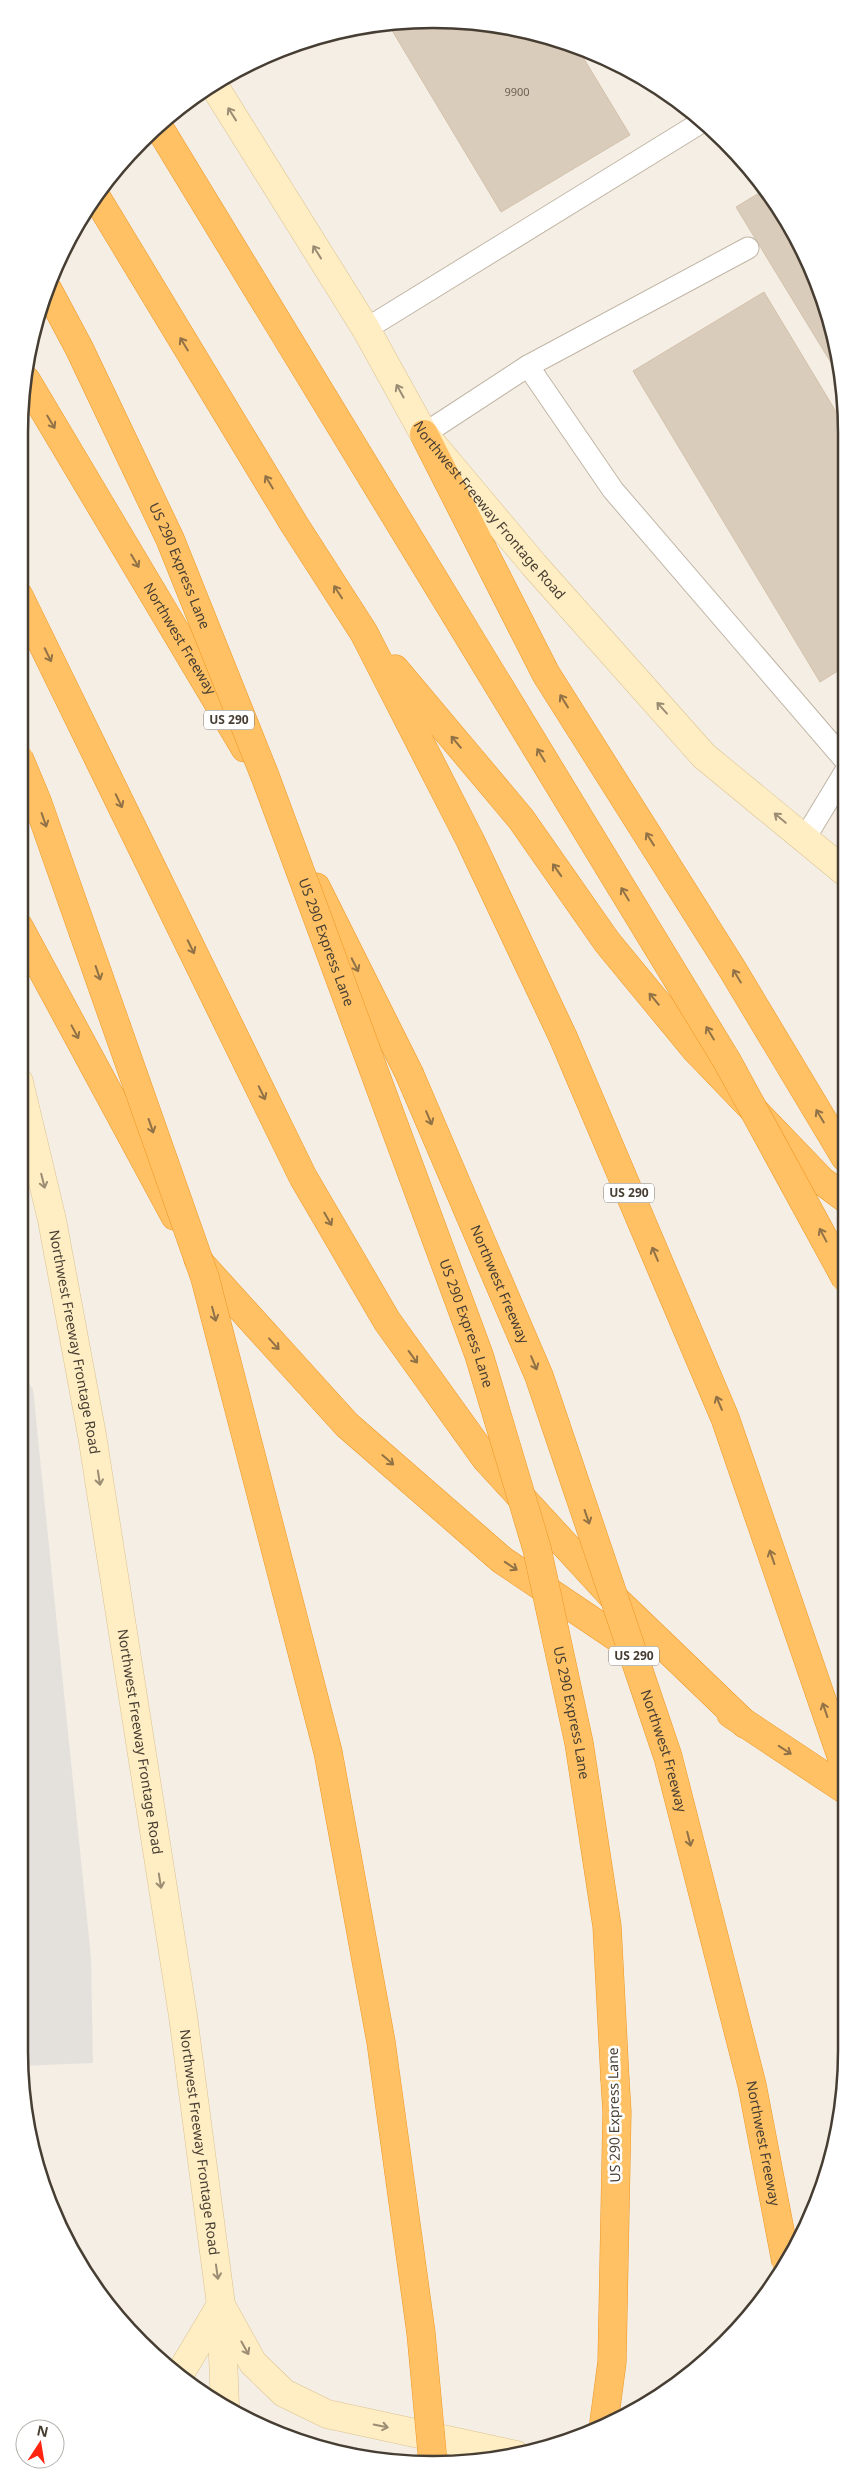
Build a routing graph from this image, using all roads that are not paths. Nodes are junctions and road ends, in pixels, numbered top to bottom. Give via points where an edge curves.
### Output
1 (217, 90) edge
2 (697, 125) edge
3 (162, 132) edge
4 (100, 203) edge
5 (748, 248) dead end
6 (51, 296) edge
7 (366, 329) junction
8 (528, 366) junction
9 (30, 387) edge
10 (424, 434) junction
11 (28, 614) edge
12 (364, 632) junction
13 (838, 752) edge
14 (28, 779) edge
15 (838, 782) edge
16 (805, 838) junction
17 (838, 866) edge
18 (28, 944) edge
19 (28, 1120) edge
20 (838, 1145) edge
21 (838, 1193) edge
22 (838, 1264) edge
23 (745, 1724) junction
24 (838, 1747) edge
25 (838, 1785) edge
26 (784, 2253) edge
27 (221, 2306) junction
28 (182, 2370) edge
29 (225, 2399) edge
30 (604, 2418) edge
31 (498, 2451) edge
32 (432, 2457) edge

7 -> 1 main road, Northwest Freeway Frontage Road
2 - 7 lane
22 -> 3 highway, bridge via 727,1061
12 -> 4 highway, US 290 via 294,524
5 - 8 lane
6 - 30 highway, US 290 Express Lane, bridge via 170,539 265,776 479,1355 537,1549 579,1743 607,1926 617,2112 612,2362
10 -> 7 main road, Northwest Freeway Frontage Road
8 - 10 lane
8 - 13 lane via 613,490
9 -> 26 highway, Northwest Freeway / US 290, bridge via 255,765 409,1073 539,1376 668,1757 752,2085
16 -> 10 main road, Northwest Freeway Frontage Road via 704,756 534,565
20 -> 10 highway via 732,967 546,674
11 -> 23 highway via 303,1177 388,1321 486,1459 613,1597
21 -> 12 highway, bridge via 822,1181 696,1050 607,942 521,819
24 -> 12 highway, US 290 via 725,1418 562,1037 470,840
14 -> 32 highway, bridge via 204,1278 328,1752 381,2042 421,2333
15 - 16 lane
16 - 17 main road, Northwest Freeway Frontage Road
18 -> 23 highway via 202,1266 347,1425 502,1560
19 -> 27 main road, Northwest Freeway Frontage Road via 52,1220 92,1435 183,2016
23 -> 25 highway
27 - 28 main road
27 - 29 main road, Northwest Freeway Frontage Road
27 -> 31 main road via 253,2363 284,2393 327,2414

